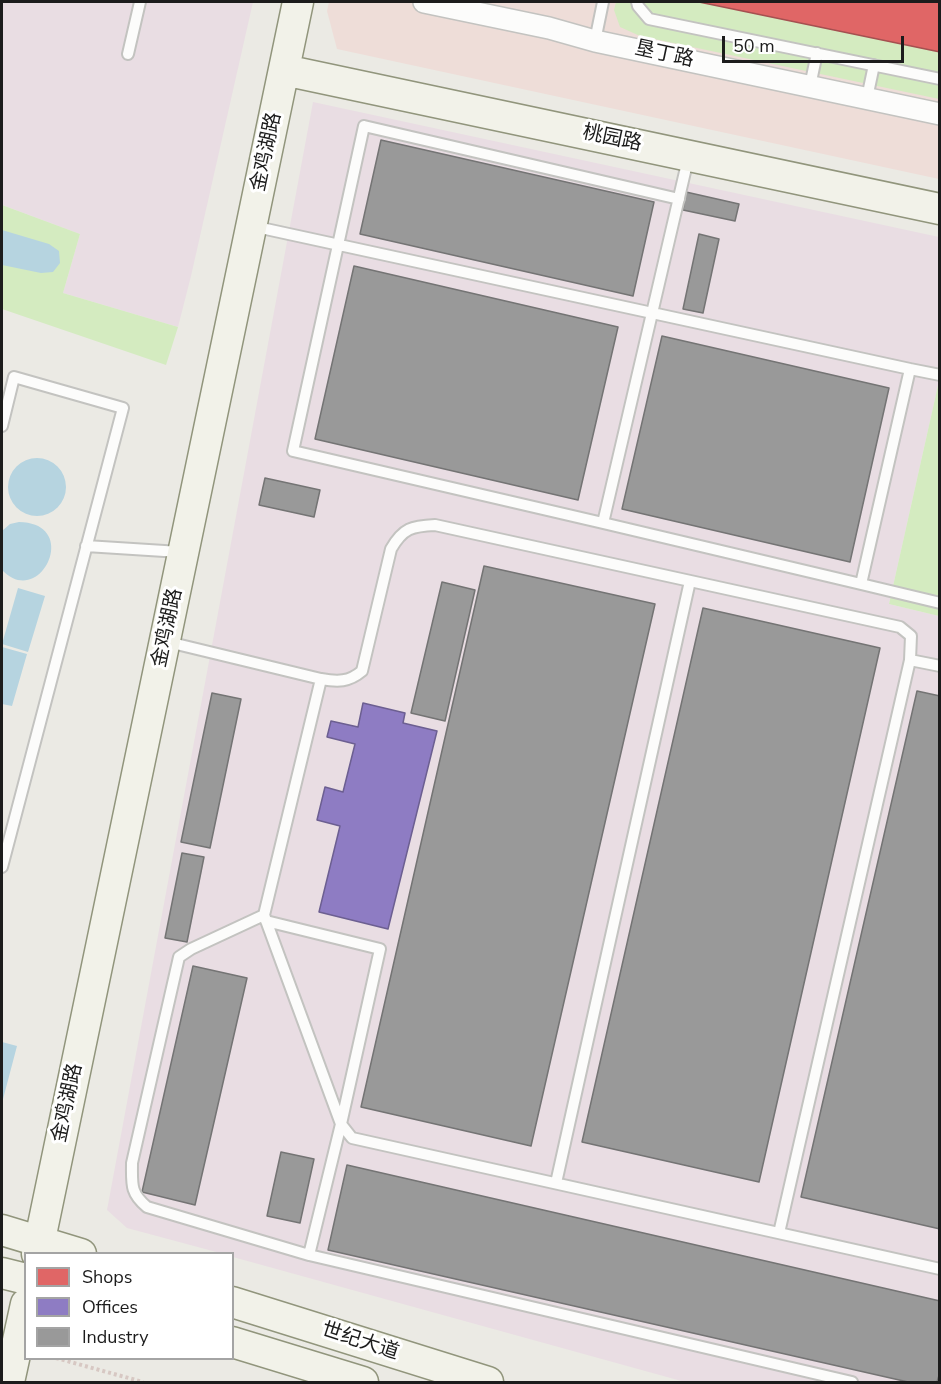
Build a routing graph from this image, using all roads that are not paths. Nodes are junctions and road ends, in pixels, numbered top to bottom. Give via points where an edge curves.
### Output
1 (140, 2) edge
2 (298, 2) edge
3 (424, 2) edge
4 (603, 2) edge
5 (637, 2) edge
6 (595, 41) junction
7 (816, 53) junction
8 (128, 54) dead end
9 (874, 65) junction
10 (284, 70) junction
11 (939, 79) edge
12 (810, 86) junction
13 (867, 98) junction
14 (939, 114) edge
15 (689, 156) junction
16 (679, 199) junction
17 (939, 209) edge
18 (252, 225) junction
19 (338, 244) junction
20 (653, 313) junction
21 (910, 369) junction
22 (939, 375) edge
23 (2, 426) edge
24 (603, 523) junction
25 (86, 546) junction
26 (183, 552) junction
27 (690, 581) junction
28 (861, 584) junction
29 (939, 603) edge
30 (165, 641) junction
31 (910, 660) junction
32 (939, 666) edge
33 (321, 679) junction
34 (2, 867) edge
35 (265, 918) junction
36 (341, 1124) junction
37 (556, 1184) junction
38 (2, 1230) edge
39 (779, 1233) junction
40 (38, 1247) edge
41 (69, 1252) edge
42 (309, 1255) junction
43 (939, 1269) edge
44 (2, 1273) edge
45 (24, 1278) edge
46 (234, 1303) edge
47 (24, 1313) edge
48 (234, 1343) edge
49 (9, 1383) edge
50 (363, 1383) edge
51 (488, 1383) edge
52 (852, 1383) edge

1 - 8 lane
2 - 10 street, 金鸡湖路
3 - 6 street, 垦丁路 via 499,13
4 - 6 lane
5 - 7 lane via 649,19
6 - 12 street, 垦丁路
7 - 9 lane
7 - 12 lane
9 - 11 lane
9 - 13 lane
10 - 15 street, 桃园路
10 - 18 street, 金鸡湖路
12 - 13 street, 垦丁路
13 - 14 street, 垦丁路
15 - 16 lane
15 - 17 street, 桃园路
16 - 19 lane via 364,126
16 - 20 lane
18 - 19 lane
18 - 26 street, 金鸡湖路
19 - 20 lane
19 - 24 lane via 293,451
20 - 21 lane
20 - 24 lane
21 - 22 lane
21 - 28 lane
23 - 25 lane via 14,377 123,408
24 - 28 lane
25 - 26 lane
25 - 34 lane
26 - 30 street, 金鸡湖路
27 - 31 lane via 900,627 911,636
27 - 33 lane via 421,525 399,535 391,549 362,671 341,682
27 - 37 lane
28 - 29 lane
30 - 33 lane
30 - 40 street, 金鸡湖路
31 - 32 lane
31 - 39 lane
33 - 35 lane
35 - 36 lane
35 - 36 lane via 380,950
35 - 42 lane via 179,957 132,1163 132,1185 135,1197 147,1207
36 - 37 lane via 352,1138
36 - 42 lane
37 - 39 lane
38 - 40 street
39 - 43 lane
40 - 41 street
42 - 52 lane
44 - 45 street
46 - 51 street, 世纪大道
47 - 49 street
48 - 50 street, 世纪大道

